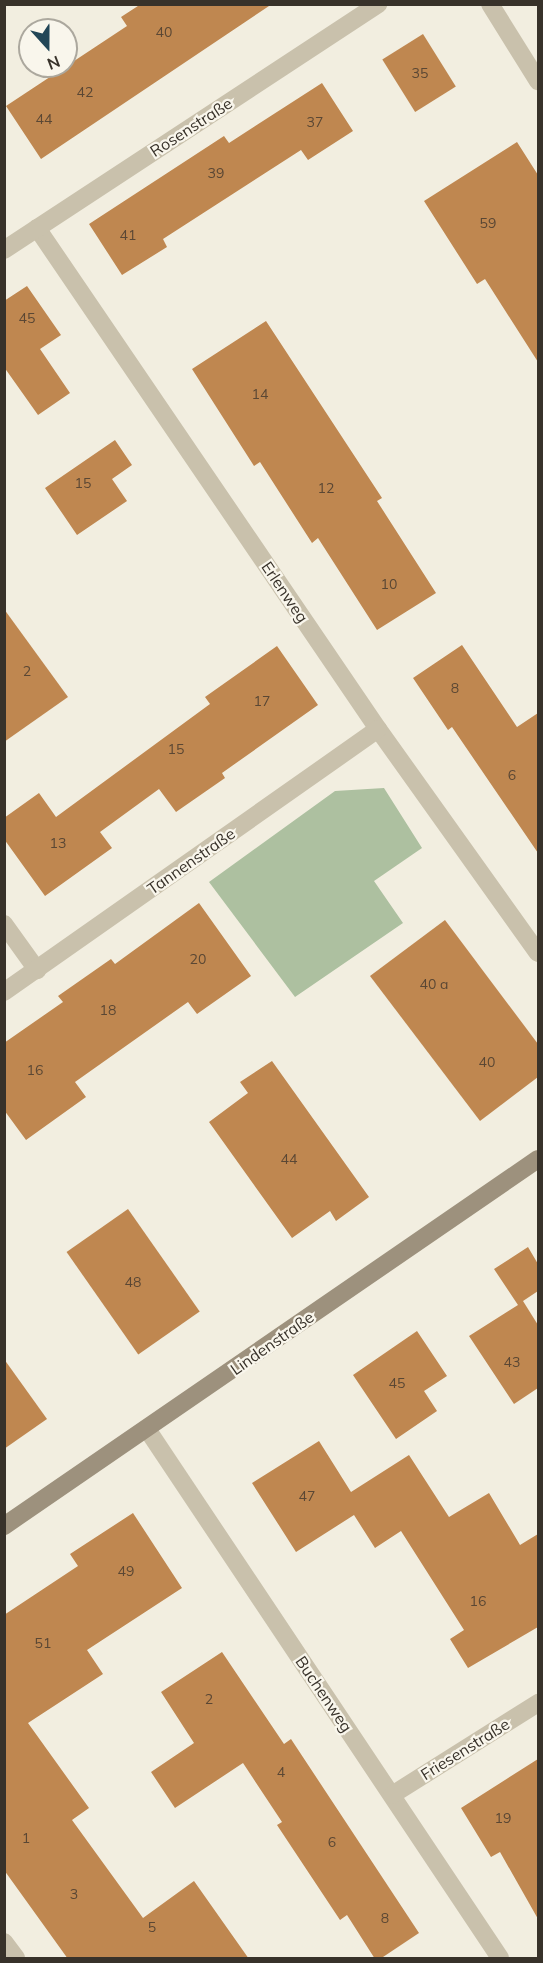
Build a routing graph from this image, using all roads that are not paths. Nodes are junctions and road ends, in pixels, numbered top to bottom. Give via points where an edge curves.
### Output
1 (379, 4) edge
2 (490, 4) edge
3 (538, 81) edge
4 (37, 228) junction
5 (4, 250) edge
6 (378, 729) junction
7 (4, 924) edge
8 (538, 953) edge
9 (36, 970) junction
10 (4, 992) edge
11 (538, 1159) edge
12 (147, 1429) junction
13 (4, 1526) edge
14 (538, 1703) edge
15 (392, 1795) junction
16 (4, 1942) edge
17 (16, 1959) edge
18 (500, 1959) edge

1 - 4 street, Rosenstraße
2 - 3 street
4 - 5 street, Rosenstraße
4 - 6 street, Erlenweg
6 - 8 street, Erlenweg
6 - 9 street, Tannenstraße
7 - 9 street
9 - 10 street, Tannenstraße
11 - 12 main road, Lindenstraße
12 - 13 main road, Lindenstraße
12 - 15 street, Buchenweg
14 - 15 street, Friesenstraße
15 - 18 street, Buchenweg
16 - 17 street

